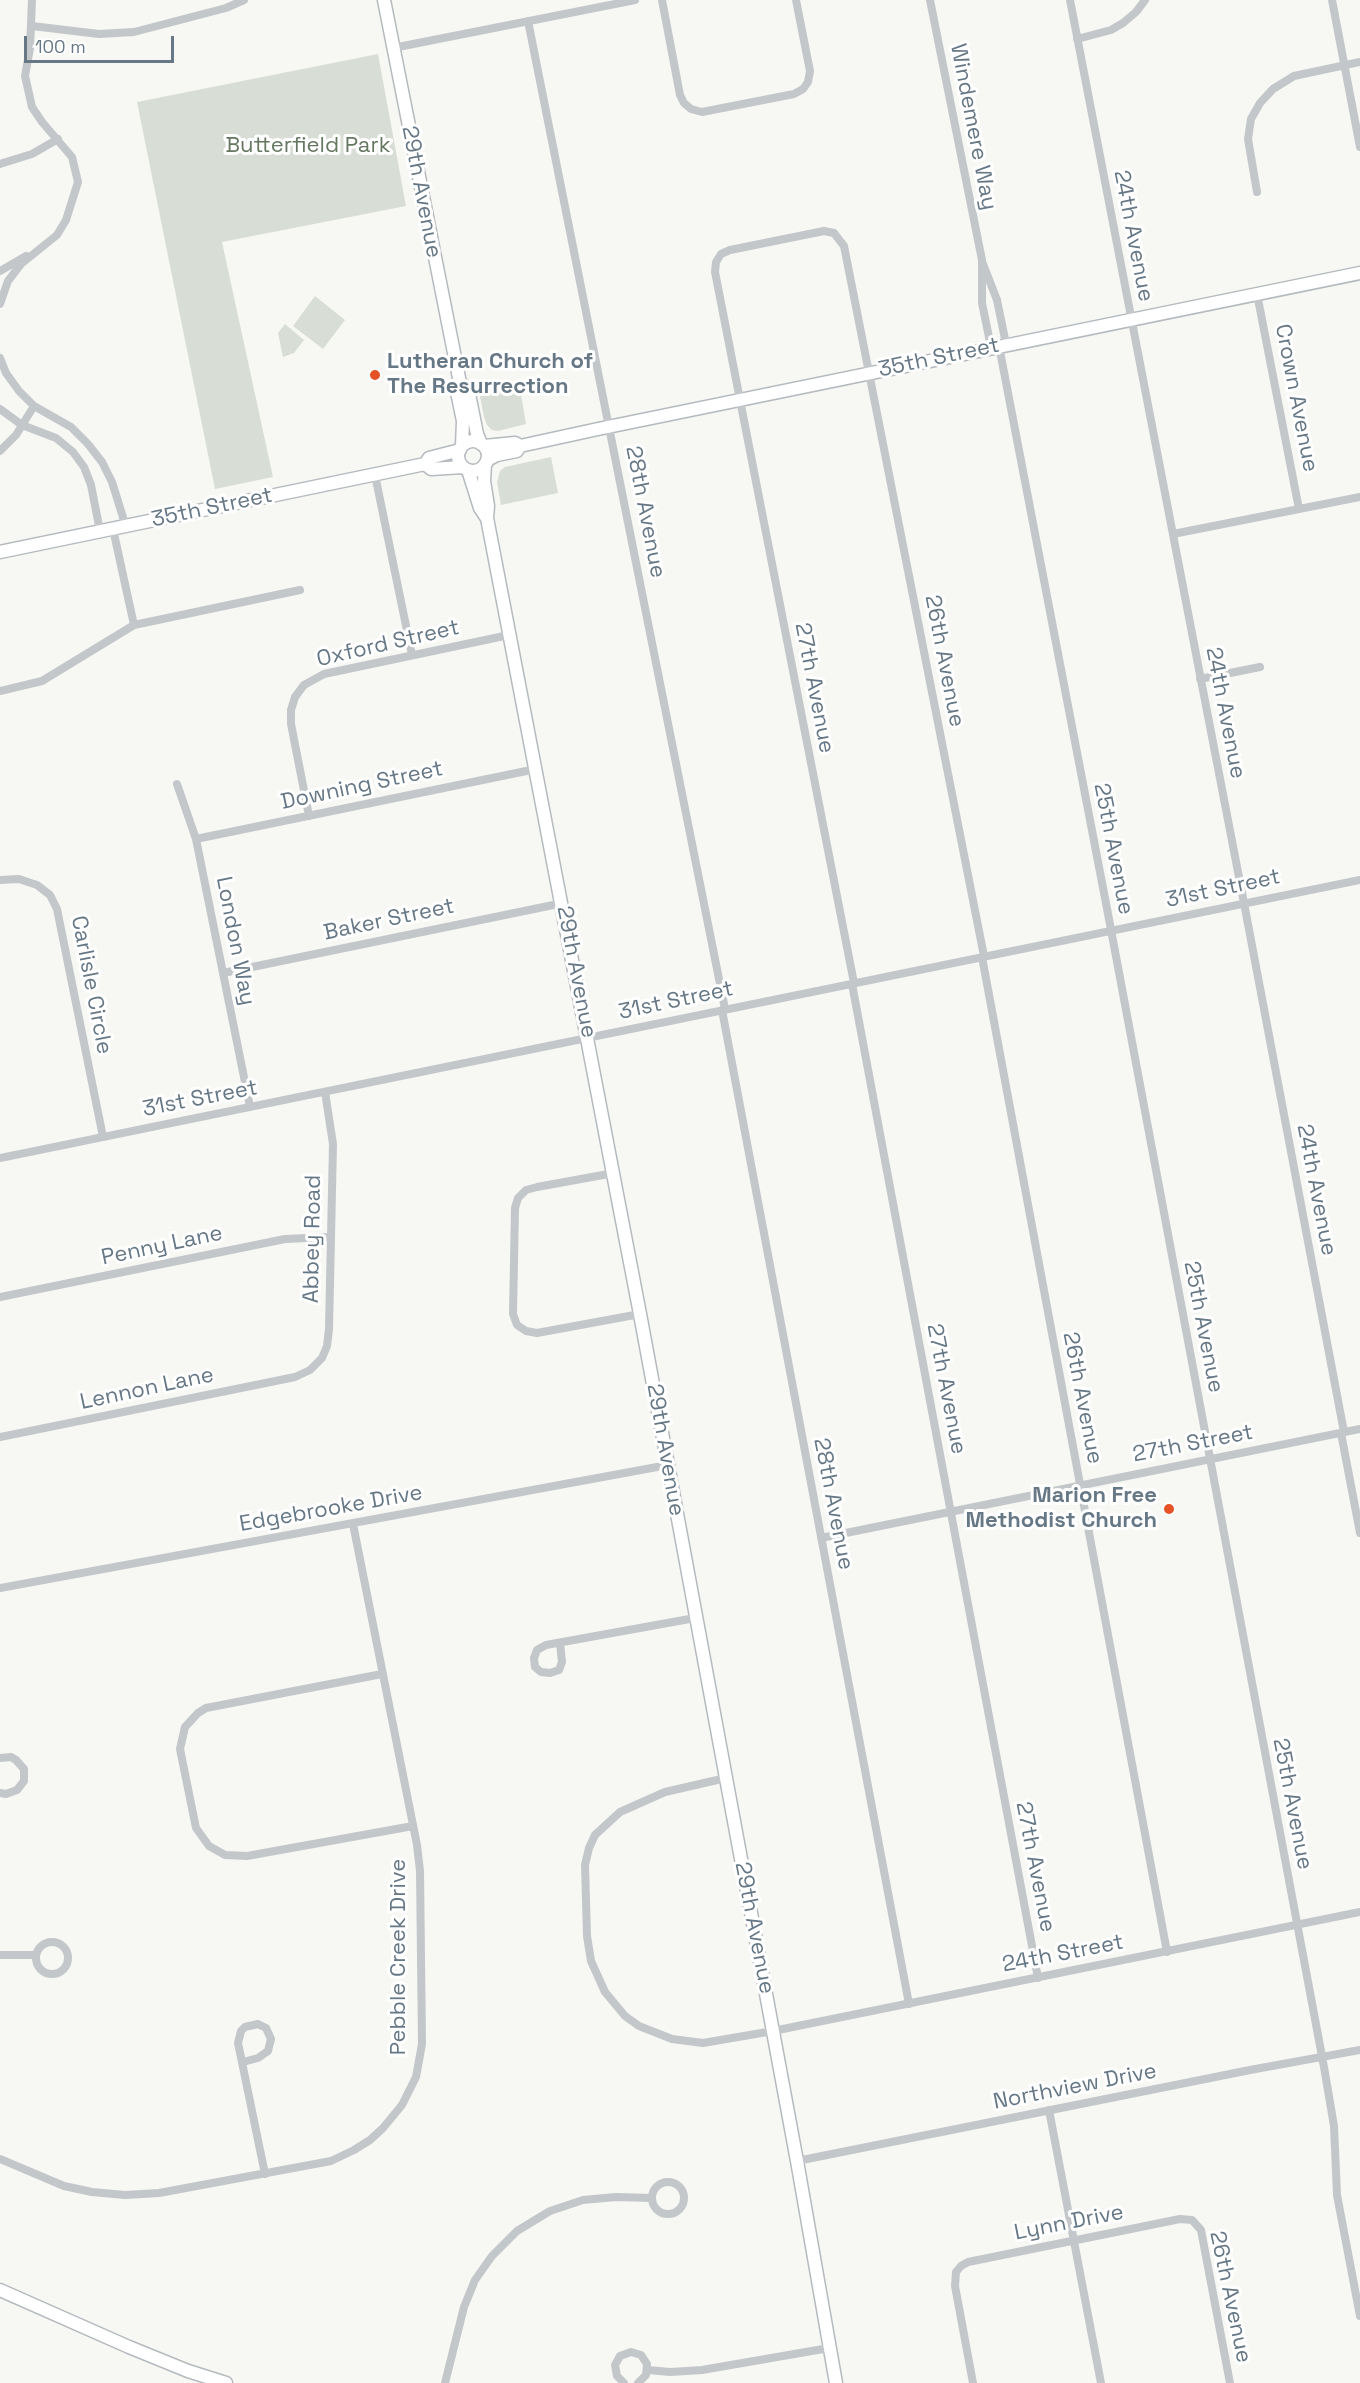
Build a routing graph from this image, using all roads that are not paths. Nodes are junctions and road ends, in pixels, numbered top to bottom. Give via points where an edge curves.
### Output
1 (32, 0) edge
2 (244, 0) edge
3 (384, 0) edge
4 (635, 0) edge
5 (662, 0) edge
6 (796, 0) edge
7 (930, 0) edge
8 (1070, 0) edge
9 (1145, 0) edge
10 (1332, 0) edge
11 (528, 21) junction
12 (32, 26) junction
13 (1077, 39) junction
14 (393, 48) junction
15 (1360, 62) edge
16 (1344, 65) junction
17 (58, 139) junction
18 (1360, 147) edge
19 (0, 164) edge
20 (1257, 192) dead end
21 (40, 249) junction
22 (982, 260) junction
23 (0, 271) edge
24 (1360, 273) edge
25 (1257, 294) junction
26 (0, 304) edge
27 (1130, 319) junction
28 (998, 346) junction
29 (0, 358) edge
30 (869, 372) junction
31 (460, 383) junction
32 (739, 399) junction
33 (34, 406) junction
34 (0, 410) edge
35 (22, 425) junction
36 (610, 427) junction
37 (483, 445) junction
38 (519, 446) junction
39 (461, 448) junction
40 (0, 451) edge
41 (486, 462) junction
42 (425, 464) junction
43 (466, 468) junction
44 (375, 475) junction
45 (1360, 497) edge
46 (1299, 509) junction
47 (487, 518) junction
48 (126, 526) junction
49 (106, 530) junction
50 (1173, 534) junction
51 (0, 552) edge
52 (300, 590) dead end
53 (134, 625) junction
54 (509, 635) junction
55 (412, 655) junction
56 (1260, 667) dead end
57 (1200, 679) junction
58 (0, 691) edge
59 (536, 769) junction
60 (177, 784) dead end
61 (309, 816) junction
62 (196, 839) junction
63 (0, 880) edge
64 (1360, 880) edge
65 (562, 903) junction
66 (1244, 903) junction
67 (1111, 931) junction
68 (983, 957) junction
69 (223, 973) junction
70 (853, 983) junction
71 (723, 1010) junction
72 (589, 1038) junction
73 (325, 1092) junction
74 (250, 1107) junction
75 (103, 1137) junction
76 (0, 1158) edge
77 (614, 1173) junction
78 (331, 1237) junction
79 (0, 1297) edge
80 (640, 1314) junction
81 (301, 1375) joint
82 (1360, 1429) edge
83 (1342, 1433) junction
84 (0, 1437) edge
85 (1210, 1460) junction
86 (668, 1465) junction
87 (1080, 1485) junction
88 (951, 1512) junction
89 (353, 1524) junction
90 (1360, 1533) edge
91 (821, 1538) junction
92 (0, 1588) edge
93 (695, 1618) junction
94 (560, 1643) dead end
95 (382, 1674) junction
96 (0, 1758) edge
97 (726, 1778) junction
98 (0, 1792) edge
99 (412, 1826) junction
100 (1360, 1912) edge
101 (1297, 1925) junction
102 (1167, 1952) junction
103 (36, 1955) dead end
104 (0, 1956) edge
105 (1038, 1978) junction
106 (909, 2004) junction
107 (773, 2031) junction
108 (1360, 2050) edge
109 (1322, 2057) junction
110 (243, 2062) junction
111 (1049, 2110) junction
112 (0, 2159) edge
113 (797, 2161) junction
114 (265, 2174) junction
115 (652, 2198) junction
116 (1192, 2220) joint
117 (1074, 2240) junction
118 (0, 2290) edge
119 (1360, 2316) edge
120 (829, 2348) junction
121 (648, 2370) junction
122 (226, 2383) edge
123 (445, 2383) edge
124 (624, 2383) edge
125 (638, 2383) edge
126 (836, 2383) edge
127 (973, 2383) edge
128 (1101, 2383) edge
129 (1230, 2383) edge

1 - 12 street
2 - 12 street via 134,32 99,34
3 - 14 street, 29th Avenue
4 - 11 street
5 - 6 street via 680,95 691,110 702,112 803,89 810,71
7 - 22 street, Windemere Way
8 - 13 street, 24th Avenue
9 - 13 street via 1111,30
10 - 16 street
11 - 14 street
11 - 36 street, 28th Avenue
12 - 17 street via 25,76 32,108
13 - 27 street, 24th Avenue
14 - 31 street, 29th Avenue
15 - 16 street
16 - 18 street
16 - 20 street via 1294,76 1273,88 1260,103 1251,118 1248,139
17 - 19 street via 32,154
17 - 21 street via 72,157 78,182 66,220 57,235
21 - 23 street
21 - 26 street via 8,281
22 - 28 street, Windemere Way via 997,300
22 - 28 street, Windemere Way via 982,303
24 - 25 street, 35th Street
25 - 27 street, 35th Street
25 - 46 street, Crown Avenue
27 - 28 street, 35th Street
27 - 50 street, 24th Avenue
28 - 30 street, 35th Street
28 - 67 street, 25th Avenue
29 - 33 street via 19,392
30 - 32 street, 35th Street
30 - 32 street, 26th Avenue via 840,238 824,231 730,250 721,254 715,272
30 - 68 street, 26th Avenue
31 - 37 street, 29th Avenue via 468,389
31 - 39 street, 29th Avenue via 457,392 463,421
32 - 36 street, 35th Street
32 - 70 street, 27th Avenue
33 - 35 street
33 - 48 street via 70,427 102,462
34 - 35 street
35 - 40 street
35 - 49 street via 56,438 78,459 92,485
36 - 38 street, 35th Street
36 - 71 street, 28th Avenue
37 - 38 street, 35th Street
37 - 39 street via 474,441
37 - 41 street
38 - 41 street, 35th Street via 517,451
39 - 42 street, 35th Street
39 - 43 street via 459,459
41 - 43 street via 478,470
41 - 47 street, 29th Avenue
42 - 43 street, 35th Street via 431,469
42 - 44 street, 35th Street
43 - 47 street, 29th Avenue
44 - 48 street, 35th Street
44 - 55 street
45 - 46 street
46 - 50 street
47 - 54 street, 29th Avenue
48 - 49 street, 35th Street
49 - 51 street, 35th Street
49 - 53 street
50 - 57 street, 24th Avenue
52 - 53 street
53 - 58 street via 42,681
54 - 55 street, Oxford Street
54 - 59 street, 29th Avenue
55 - 61 street, Oxford Street via 324,674 304,685 295,697 291,724
56 - 57 street
57 - 66 street, 24th Avenue
59 - 61 street, Downing Street
59 - 65 street, 29th Avenue
60 - 62 street, London Way
61 - 62 street, Downing Street
62 - 69 street, London Way
63 - 75 street, Carlisle Circle via 20,879 37,885 50,895 57,909
64 - 66 street, 31st Street
65 - 69 street, Baker Street
65 - 72 street, 29th Avenue
66 - 67 street, 31st Street
66 - 83 street, 24th Avenue
67 - 68 street, 31st Street
67 - 85 street, 25th Avenue
68 - 70 street, 31st Street
68 - 87 street, 26th Avenue
69 - 74 street, London Way
70 - 71 street, 31st Street
70 - 88 street, 27th Avenue
71 - 72 street, 31st Street
71 - 91 street, 28th Avenue
72 - 73 street, 31st Street
72 - 77 street, 29th Avenue
73 - 74 street, 31st Street
73 - 78 street, Abbey Road via 333,1144
74 - 75 street, 31st Street
75 - 76 street, 31st Street
77 - 80 street, 29th Avenue
77 - 80 street via 537,1187 518,1198 513,1314 517,1325 537,1333
78 - 79 street, Penny Lane via 285,1239
78 - 81 street, Abbey Road via 327,1346 321,1358
80 - 86 street, 29th Avenue
81 - 84 street, Lennon Lane
82 - 83 street, 27th Street
83 - 85 street, 27th Street
83 - 90 street, 24th Avenue
85 - 87 street, 27th Street
85 - 101 street, 25th Avenue
86 - 89 street, Edgebrooke Drive
86 - 93 street, 29th Avenue
87 - 88 street, 27th Street
87 - 102 street, 26th Avenue
88 - 91 street, 27th Street
88 - 105 street, 27th Avenue
89 - 92 street, Edgebrooke Drive
89 - 95 street, Pebble Creek Drive
91 - 106 street, 28th Avenue
93 - 94 street
93 - 97 street, 29th Avenue
95 - 99 street, Pebble Creek Drive
95 - 99 street via 206,1708 185,1727 180,1749 196,1828 209,1846 225,1855 247,1856
96 - 98 street via 11,1757 21,1764 24,1781 17,1790
97 - 107 street, 29th Avenue
97 - 107 street, 24th Street via 665,1792 638,1803 620,1812 596,1835 588,1848 585,1865 586,1936 591,1961 605,1992 639,2026 691,2042 715,2042
99 - 114 street, Pebble Creek Drive via 420,1871 422,2044 416,2077 402,2105 370,2140 322,2163
100 - 101 street, 24th Street
101 - 102 street, 24th Street
101 - 109 street, 25th Avenue
102 - 105 street, 24th Street
103 - 104 street
105 - 106 street, 24th Street
106 - 107 street, 24th Street
107 - 113 street, 29th Avenue
108 - 109 street, Northview Drive
109 - 111 street, Northview Drive
109 - 119 street, 25th Avenue via 1334,2126 1337,2195
110 - 110 street via 238,2043 241,2031 253,2024 266,2028 271,2039 268,2051
110 - 114 street
111 - 113 street, Northview Drive
111 - 117 street
112 - 114 street, Pebble Creek Drive via 64,2186 108,2194 159,2193
113 - 120 street, 29th Avenue
115 - 115 street via 664,2182 675,2183 685,2195 680,2211 670,2215 659,2212
115 - 123 street via 583,2200 550,2211 517,2231 475,2280 464,2307
116 - 117 street, Lynn Drive via 1179,2219
116 - 129 street, 26th Avenue via 1201,2230
117 - 127 street, Lynn Drive via 968,2262 956,2272 955,2286
117 - 128 street
118 - 122 street via 129,2347
120 - 121 street via 702,2370
120 - 126 street, 29th Avenue
121 - 124 street via 641,2355 625,2353 615,2366
121 - 125 street

